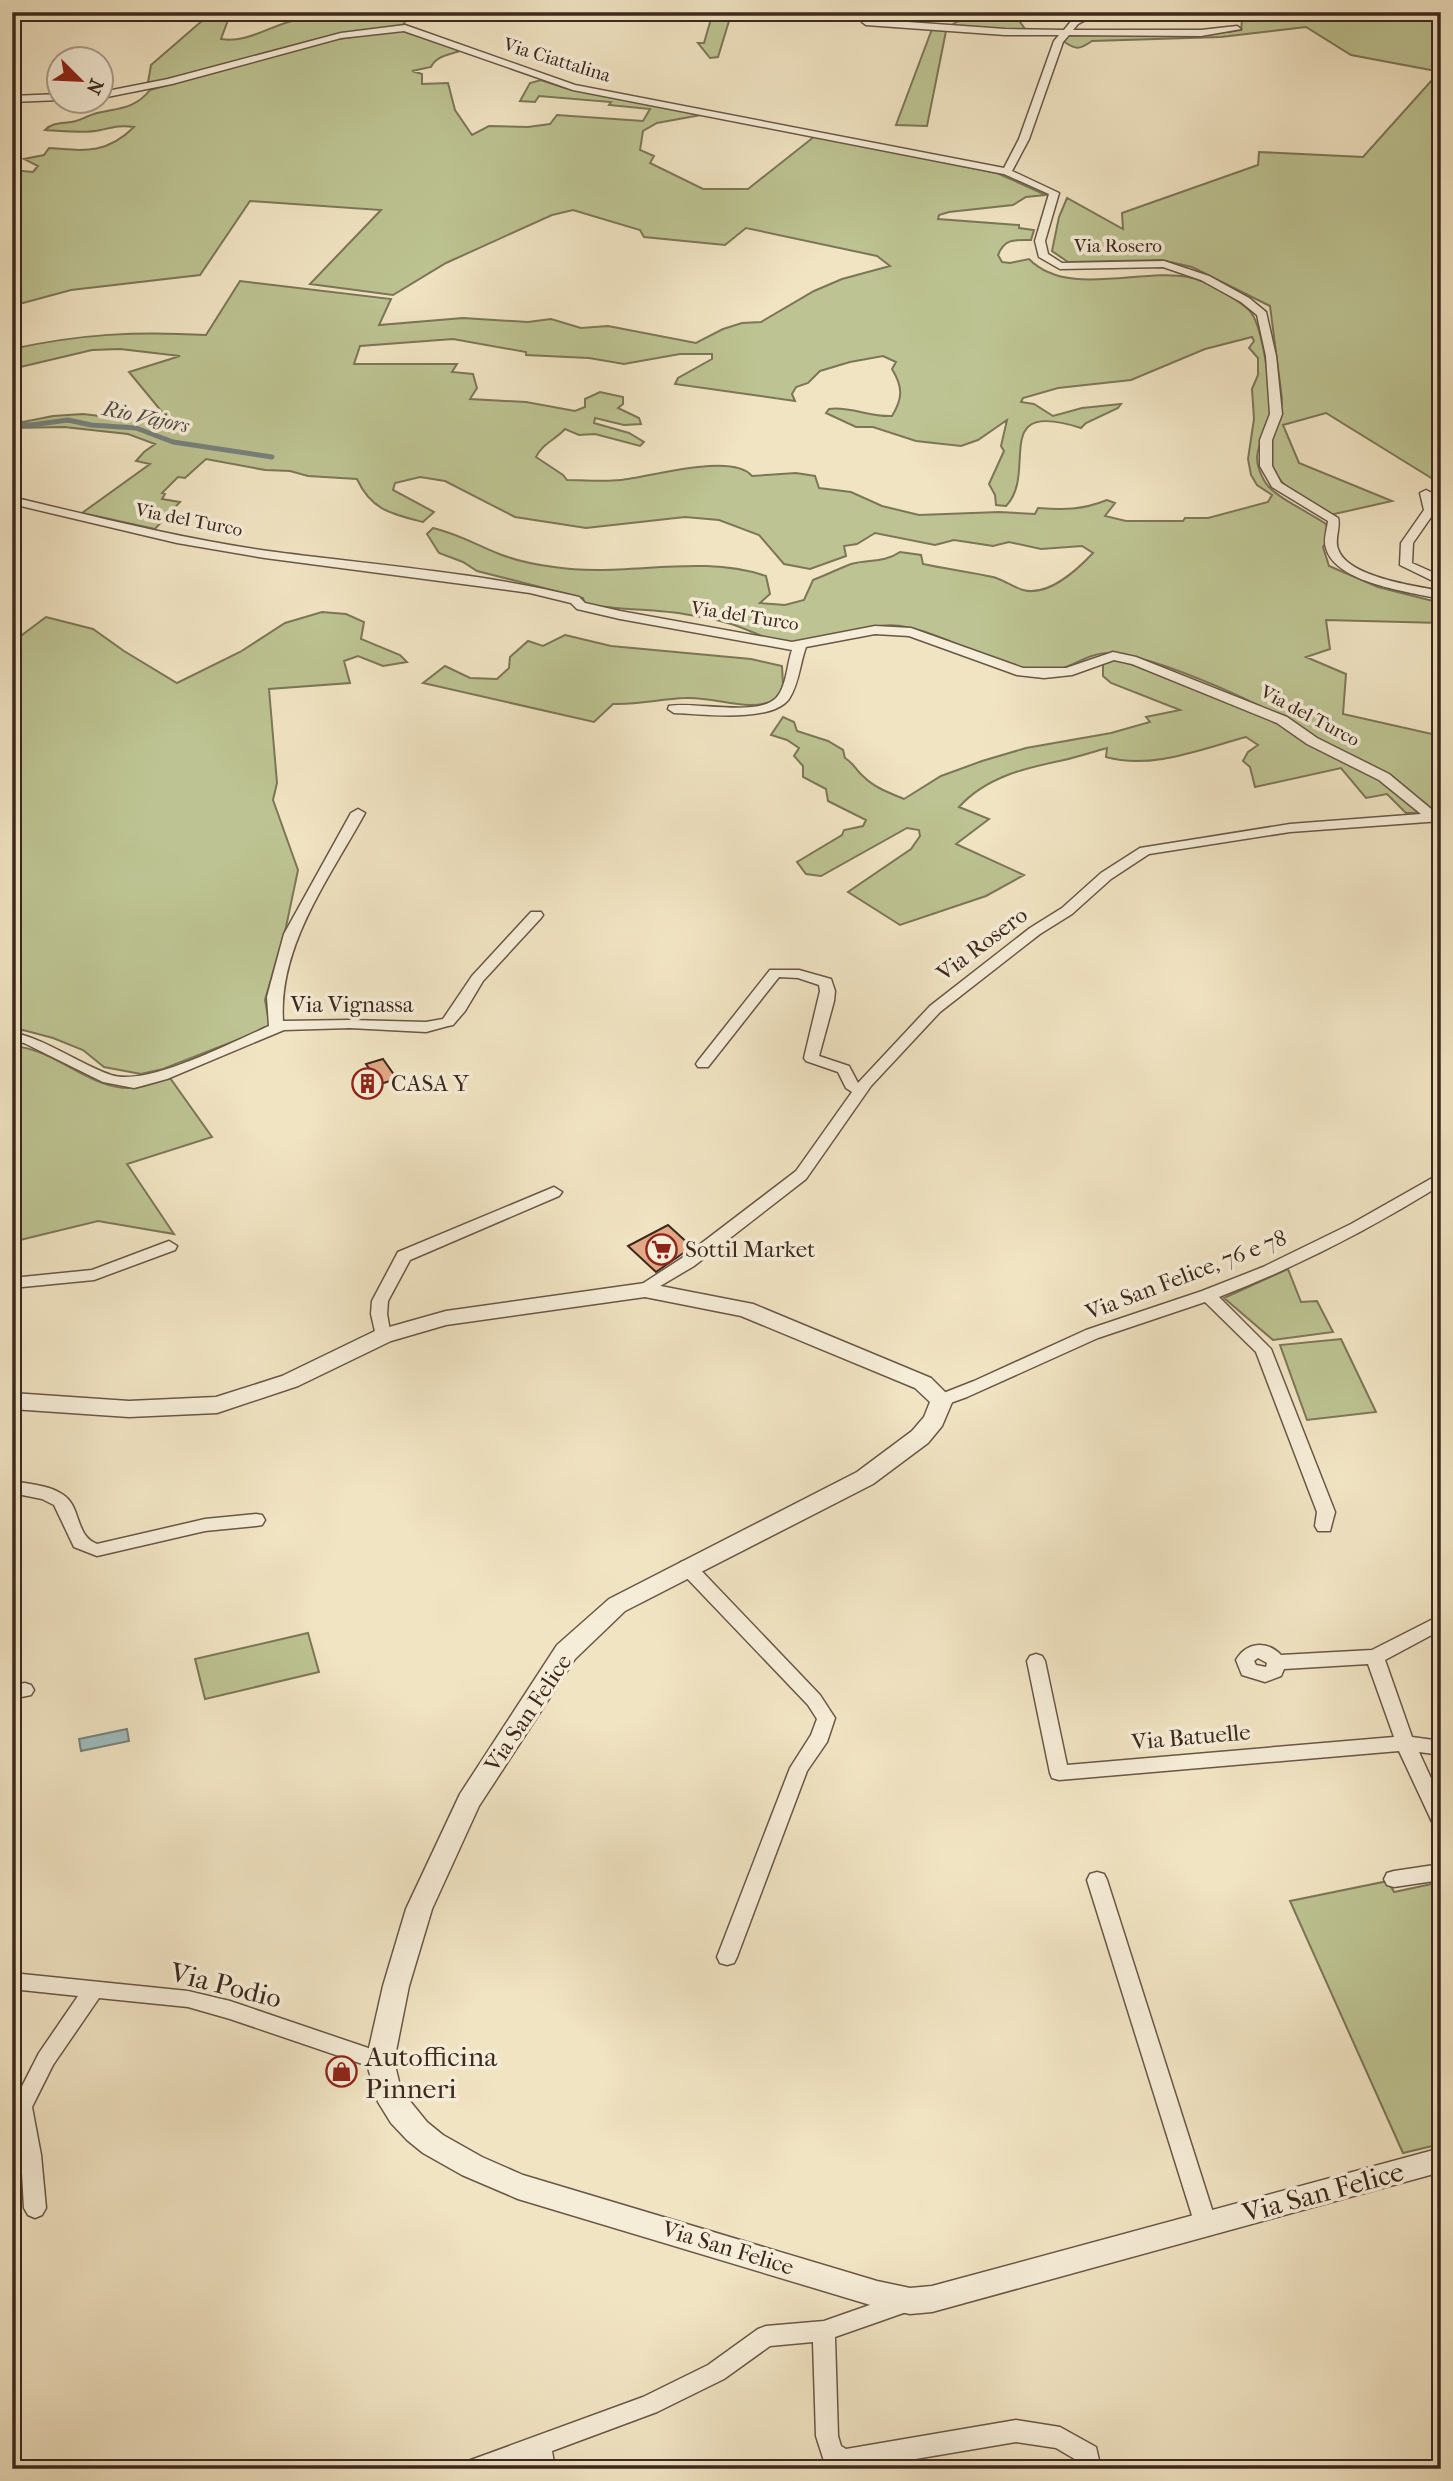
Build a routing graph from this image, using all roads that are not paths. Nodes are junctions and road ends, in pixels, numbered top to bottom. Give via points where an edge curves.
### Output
1 (1097, 12) edge
2 (866, 22) dead end
3 (1237, 29) dead end
4 (1065, 32) junction
5 (116, 93) edge
6 (46, 98) edge
7 (12, 99) edge
8 (1007, 172) junction
9 (1426, 493) dead end
10 (12, 500) edge
11 (1441, 581) edge
12 (1441, 595) edge
13 (800, 646) junction
14 (674, 709) dead end
15 (359, 813) dead end
16 (1436, 817) edge
17 (536, 915) dead end
18 (276, 1028) junction
19 (12, 1036) edge
20 (703, 1064) dead end
21 (861, 1091) junction
22 (1441, 1178) edge
23 (554, 1192) dead end
24 (169, 1246) dead end
25 (12, 1283) edge
26 (645, 1290) junction
27 (1208, 1295) junction
28 (383, 1336) junction
29 (942, 1400) junction
30 (12, 1401) edge
31 (12, 1487) edge
32 (256, 1520) dead end
33 (1324, 1526) dead end
34 (687, 1567) junction
35 (1441, 1622) edge
36 (1375, 1657) junction
37 (1036, 1661) dead end
38 (1276, 1662) dead end
39 (1405, 1743) junction
40 (1441, 1748) edge
41 (1441, 1821) edge
42 (1441, 1872) edge
43 (1394, 1879) dead end
44 (1097, 1880) dead end
45 (727, 1957) dead end
46 (12, 1981) edge
47 (94, 1990) junction
48 (380, 2061) junction
49 (1441, 2160) edge
50 (35, 2208) dead end
51 (1206, 2225) junction
52 (910, 2301) junction
53 (824, 2331) junction
54 (540, 2445) junction
55 (476, 2469) edge
56 (544, 2469) edge
57 (1090, 2469) edge

1 - 4 street
2 - 4 street via 983,32
3 - 4 street
4 - 8 street
5 - 8 street, Via Ciattalina via 322,39 405,28 573,87
6 - 7 street
8 - 12 street, Via Rosero via 1054,193 1041,241 1044,255 1060,265 1164,264 1205,278 1262,314 1276,414 1266,440 1266,466 1276,485 1334,520 1331,546 1336,561 1359,575
9 - 11 street via 1430,510 1407,544 1406,565
10 - 13 street, Via del Turco via 177,539 530,589 620,615
13 - 14 street via 784,697 777,705 760,710
13 - 16 street, Via del Turco via 893,629 1021,672 1069,672 1113,656 1136,662 1282,720 1312,741 1384,777
15 - 18 street via 291,934 274,997
16 - 21 street, Via Rosero via 1290,828 1145,851 934,1009
17 - 18 street, Via Vignassa via 477,979 447,1022 426,1027 350,1024
18 - 19 street, Via Vignassa via 162,1076 134,1083 108,1079
20 - 21 street via 775,973 799,974 826,982 830,993 810,1058 844,1069 851,1085
21 - 26 street, Via Rosero via 800,1175
22 - 27 street, Via San Felice, 76 e 78 via 1313,1251
23 - 28 street via 404,1256 380,1301
24 - 25 street via 94,1275
26 - 28 street via 446,1318
26 - 29 street via 745,1309 923,1383
27 - 29 street, Via San Felice, 76 e 78 via 1092,1334 984,1386
27 - 33 street via 1263,1349 1326,1512
28 - 30 street via 290,1381 218,1405 129,1409
29 - 34 street, Via San Felice via 920,1437 865,1478
31 - 32 street via 61,1501 76,1539 97,1550 205,1525
34 - 45 street via 826,1718 820,1737 799,1768
34 - 48 street, Via San Felice via 617,1605 566,1652 469,1801 419,1909
35 - 36 street
36 - 38 street
36 - 39 street
37 - 39 street, Via Batuelle via 1059,1773
39 - 40 street, Via Batuelle
39 - 41 street
42 - 43 street
44 - 51 street
46 - 47 street, Via Podio
47 - 48 street, Via Podio via 188,1999
47 - 50 street via 46,2059 22,2107
48 - 52 street, Via San Felice via 388,2094 401,2114 433,2144 494,2176
49 - 51 street, Via San Felice
51 - 52 street, Via San Felice via 932,2300
52 - 53 street
53 - 54 street via 766,2336 716,2372 671,2394
53 - 57 street via 827,2436 832,2453 844,2460 1016,2431 1060,2438 1088,2455
54 - 55 street
54 - 56 street

